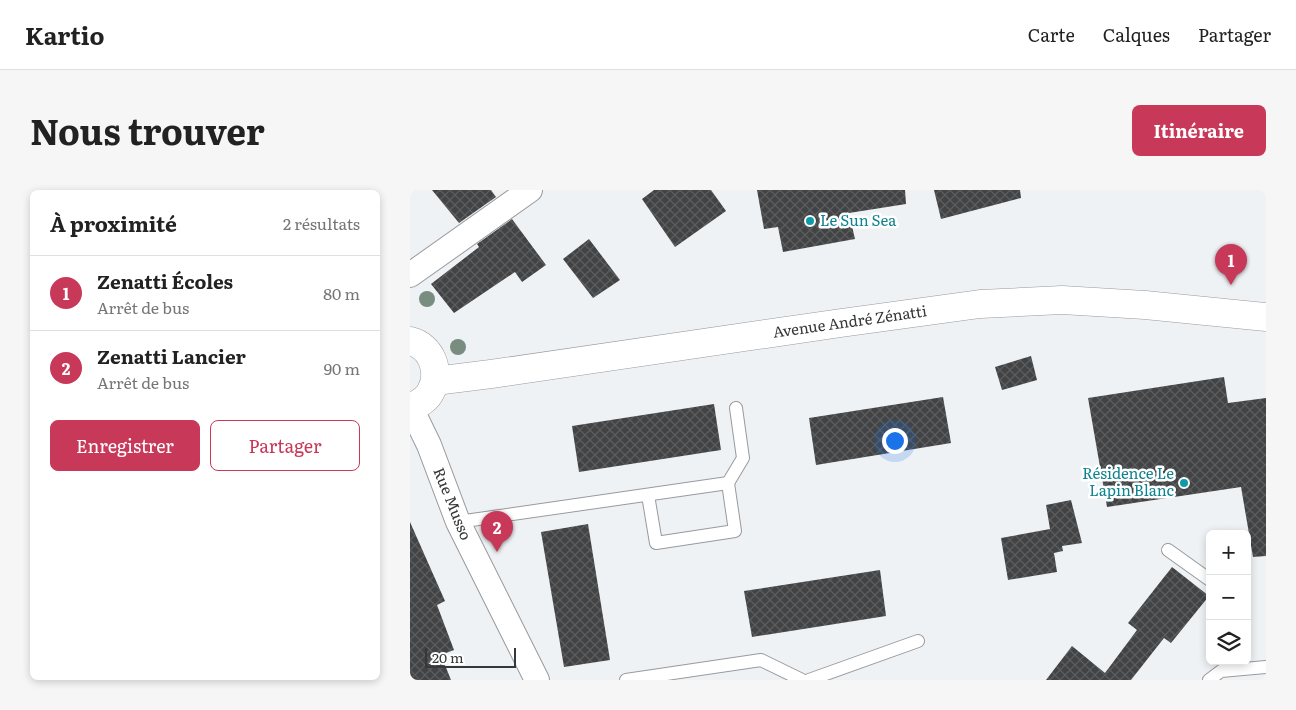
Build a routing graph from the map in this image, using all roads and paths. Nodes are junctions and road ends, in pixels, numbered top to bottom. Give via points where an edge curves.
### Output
1 (530, 190) edge
2 (410, 274) edge
3 (1266, 317) edge
4 (410, 341) edge
5 (435, 381) junction
6 (410, 408) edge
7 (736, 408) dead end
8 (728, 483) junction
9 (648, 495) junction
10 (458, 522) junction
11 (1168, 550) dead end
12 (1206, 577) edge
13 (918, 640) dead end
14 (1251, 664) edge
15 (1241, 665) edge
16 (1266, 667) edge
17 (536, 680) edge
18 (626, 680) edge
19 (802, 680) edge
20 (809, 680) edge
21 (1209, 680) edge

1 - 2 street
3 - 5 street, Avenue André Zénatti via 1062,300 980,304
4 - 5 street via 425,348 432,358
5 - 6 street via 431,393
6 - 10 street, Rue Musso via 429,446
7 - 8 lane via 744,458
8 - 9 lane
8 - 9 lane via 736,531 718,534 656,543
9 - 10 lane
10 - 17 street, Rue Musso
11 - 12 lane
13 - 20 lane
14 - 16 lane
15 - 21 lane via 1221,671
18 - 19 lane via 760,660

